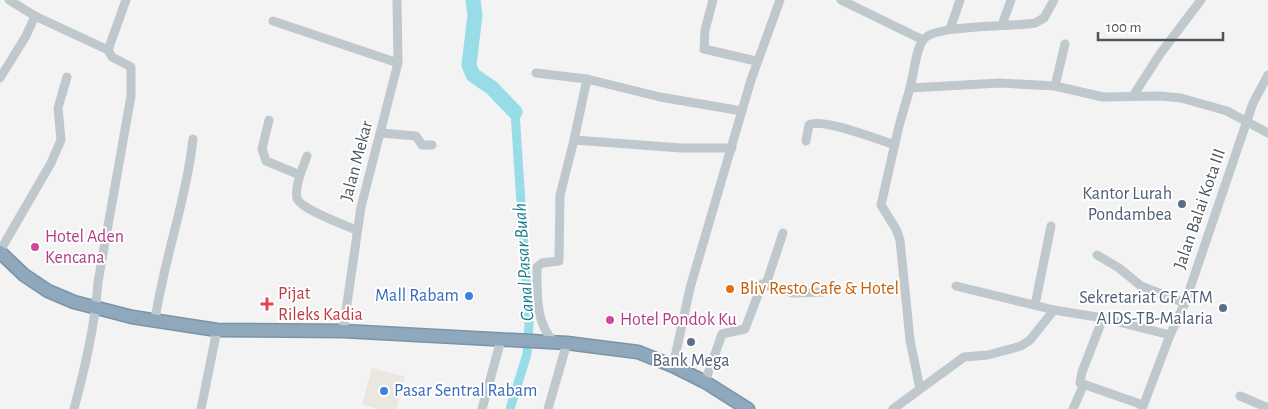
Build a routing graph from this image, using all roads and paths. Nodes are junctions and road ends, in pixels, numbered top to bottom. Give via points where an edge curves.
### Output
1 (9, 0) edge
2 (126, 0) edge
3 (398, 0) edge
4 (713, 0) edge
5 (780, 0) edge
6 (841, 0) edge
7 (960, 0) edge
8 (1011, 0) edge
9 (1054, 0) edge
10 (1200, 0) edge
11 (35, 16) junction
12 (273, 21) dead end
13 (1002, 25) junction
14 (950, 29) junction
15 (923, 40) junction
16 (1064, 44) dead end
17 (108, 50) junction
18 (756, 61) junction
19 (398, 64) junction
20 (536, 73) dead end
21 (1268, 75) edge
22 (67, 77) dead end
23 (0, 78) edge
24 (587, 78) junction
25 (1055, 86) junction
26 (910, 88) junction
27 (1133, 96) junction
28 (742, 111) junction
29 (269, 120) dead end
30 (1248, 120) junction
31 (381, 133) junction
32 (1268, 133) edge
33 (193, 139) dead end
34 (574, 140) junction
35 (806, 141) dead end
36 (432, 145) dead end
37 (895, 145) junction
38 (732, 148) junction
39 (307, 156) dead end
40 (300, 175) junction
41 (1051, 226) dead end
42 (356, 230) junction
43 (783, 233) dead end
44 (0, 252) edge
45 (1097, 255) dead end
46 (766, 284) junction
47 (956, 286) dead end
48 (824, 292) dead end
49 (1185, 303) junction
50 (1035, 305) junction
51 (96, 308) junction
52 (1054, 310) junction
53 (1103, 318) junction
54 (155, 320) junction
55 (218, 330) junction
56 (343, 331) junction
57 (1170, 335) junction
58 (506, 340) junction
59 (548, 342) junction
60 (567, 343) junction
61 (672, 366) junction
62 (705, 382) junction
63 (1082, 386) junction
64 (920, 389) junction
65 (1240, 396) dead end
66 (1143, 407) edge
67 (1268, 408) edge
68 (74, 409) edge
69 (200, 409) edge
70 (482, 409) edge
71 (548, 409) edge
72 (748, 409) edge
73 (893, 409) edge
74 (1073, 409) edge

1 - 11 street
2 - 17 street
3 - 19 street, Jalan Mekar
4 - 18 street via 705,30 704,50
5 - 18 street
6 - 15 street
7 - 14 street
8 - 13 street
9 - 13 street via 1039,22
10 - 27 street
11 - 17 street
11 - 23 street
12 - 19 street
13 - 14 street
14 - 15 street via 929,34
15 - 26 street
16 - 25 street
17 - 51 street via 112,57 131,67 131,96
18 - 28 street
19 - 31 street, Jalan Mekar
20 - 24 street
21 - 30 street, Jalan Balai Kota III via 1260,86
22 - 44 street via 58,108 61,140
24 - 28 street via 660,97
24 - 34 street
25 - 26 street via 1000,82
25 - 27 street via 1103,97
26 - 37 street
27 - 30 street via 1199,102
28 - 38 street
29 - 40 street via 262,155 271,165
30 - 32 street
30 - 49 street, Jalan Balai Kota III
31 - 36 street via 416,136 422,144
31 - 42 street, Jalan Mekar
33 - 54 street via 188,178
34 - 38 street via 681,148
34 - 59 street via 560,195 560,259 537,267 541,320
35 - 37 street via 809,125 814,122
37 - 64 street via 881,205 900,240 910,340
38 - 61 street via 690,288
39 - 40 street
40 - 42 street via 298,202
41 - 50 street
42 - 56 street, Jalan Mekar
43 - 46 street
44 - 51 highway via 24,275 48,291
45 - 49 street via 1141,286
46 - 48 street via 793,293
46 - 62 street via 761,286 745,329 722,334
47 - 50 street
49 - 57 street, Jalan Balai Kota III
50 - 52 street
51 - 54 highway
51 - 68 street
52 - 53 street
52 - 64 street via 1030,340 1021,346 988,356 964,357
53 - 57 street
53 - 63 street via 1082,372
54 - 55 highway
55 - 56 highway
55 - 69 street
56 - 58 highway
57 - 66 street, Jalan Balai Kota III
58 - 59 highway
58 - 70 street
59 - 60 highway
60 - 61 highway via 638,352
60 - 71 street
61 - 62 highway
62 - 72 highway
63 - 66 street
63 - 74 street
64 - 73 street
65 - 67 street

